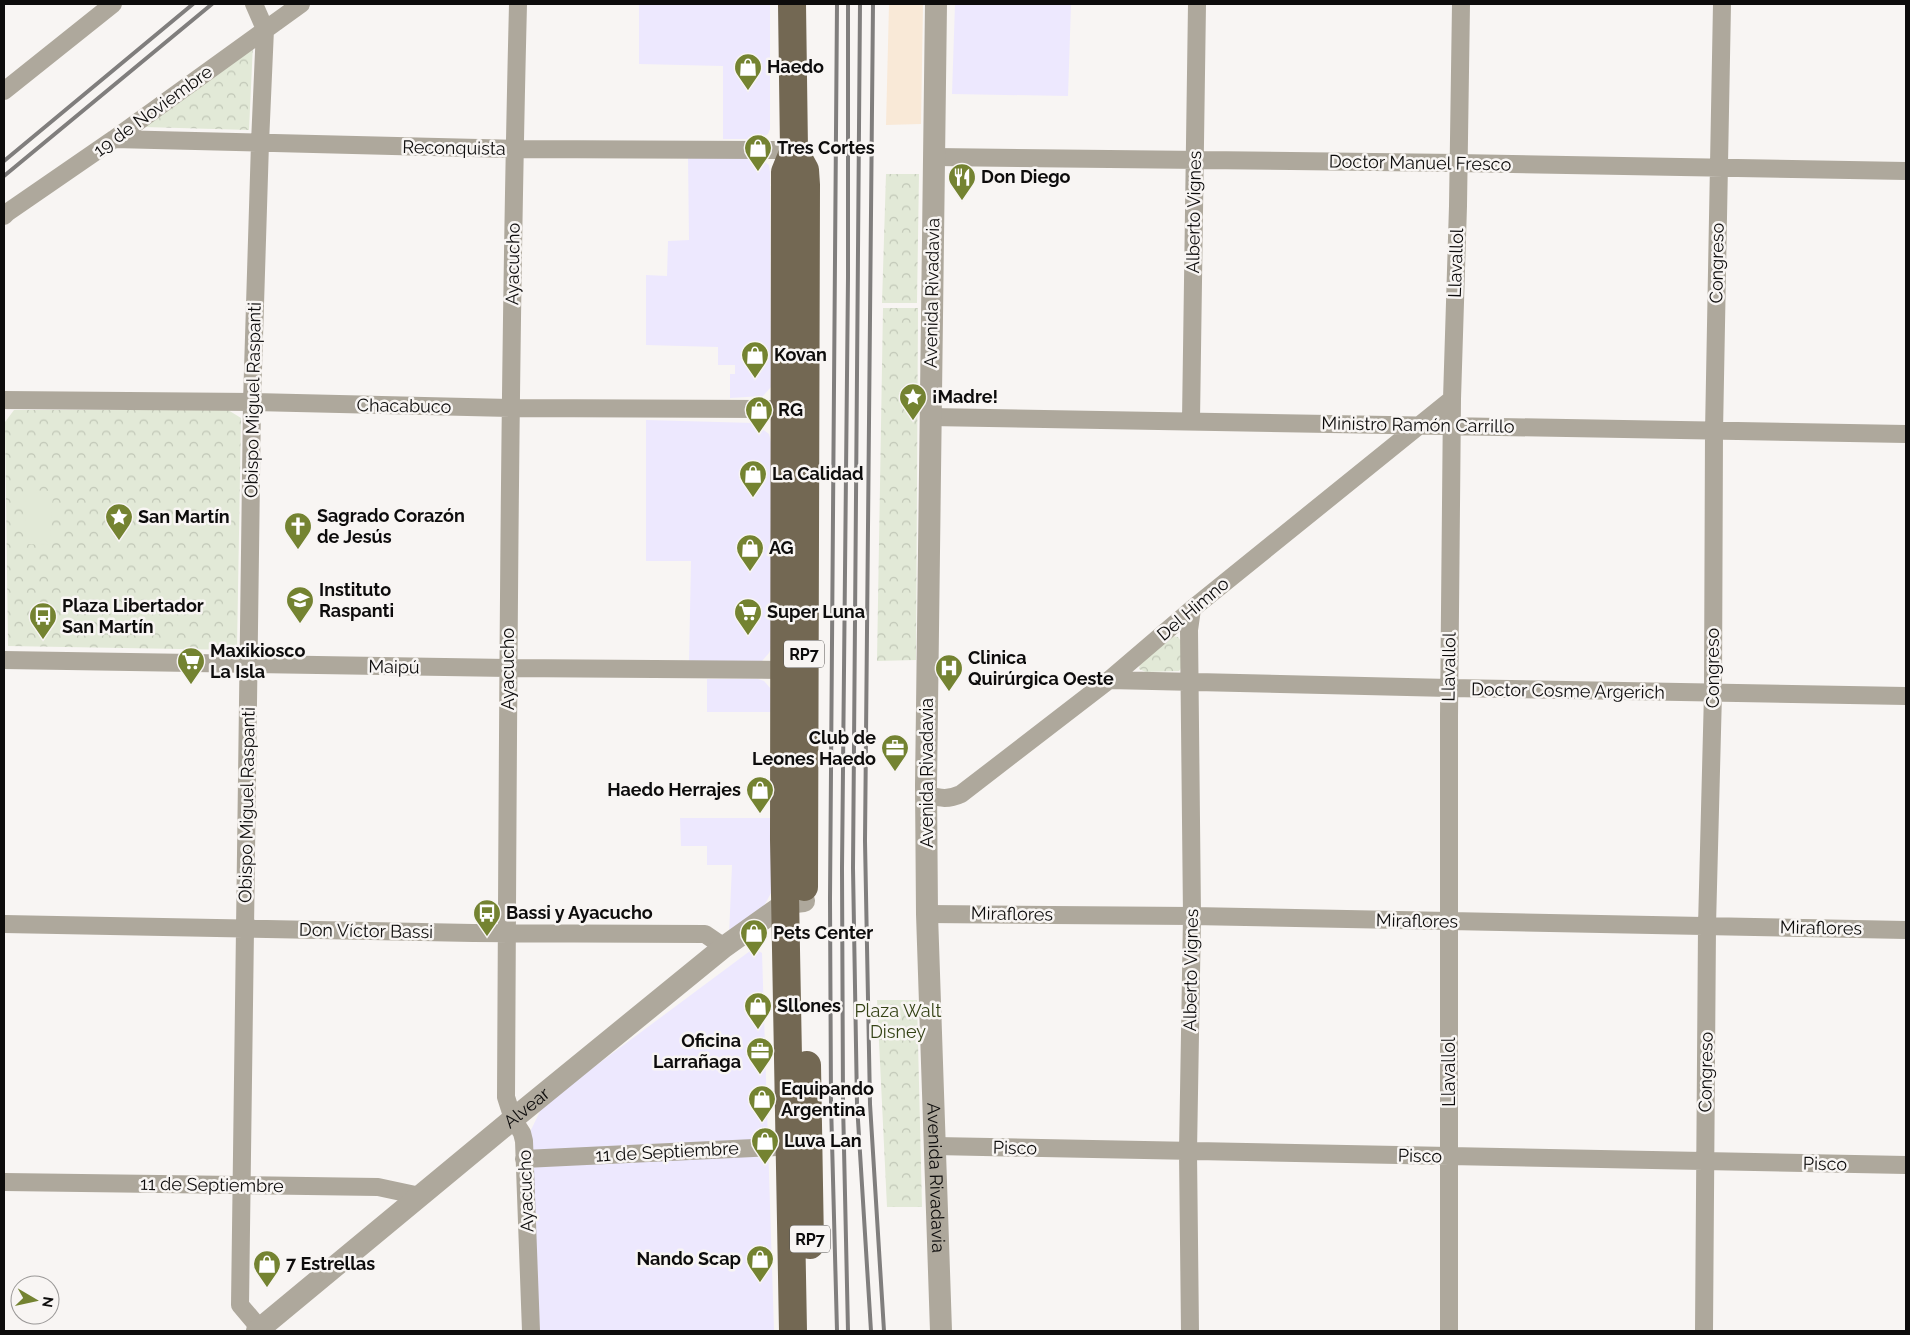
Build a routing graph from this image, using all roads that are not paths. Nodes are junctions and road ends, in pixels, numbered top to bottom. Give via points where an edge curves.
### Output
1 (112, 4) edge
2 (254, 4) edge
3 (301, 4) edge
4 (518, 4) edge
5 (792, 4) edge
6 (936, 4) edge
7 (1197, 4) edge
8 (1461, 4) edge
9 (1722, 4) edge
10 (265, 30) junction
11 (4, 91) edge
12 (114, 139) junction
13 (260, 143) junction
14 (515, 149) junction
15 (794, 150) junction
16 (934, 157) junction
17 (1194, 160) junction
18 (1457, 163) junction
19 (1718, 168) junction
20 (1906, 171) edge
21 (4, 216) edge
22 (1452, 399) junction
23 (4, 400) edge
24 (252, 402) junction
25 (511, 408) junction
26 (794, 408) junction
27 (930, 417) junction
28 (1191, 420) junction
29 (1420, 425) junction
30 (1452, 425) junction
31 (1714, 432) junction
32 (1906, 434) edge
33 (1192, 610) junction
34 (4, 660) edge
35 (250, 665) junction
36 (508, 668) junction
37 (784, 670) junction
38 (1109, 680) junction
39 (1189, 682) junction
40 (1449, 688) junction
41 (1713, 693) junction
42 (1906, 696) edge
43 (926, 795) junction
44 (795, 902) junction
45 (927, 914) junction
46 (1192, 916) junction
47 (1448, 922) junction
48 (4, 924) edge
49 (1707, 926) junction
50 (246, 928) junction
51 (1906, 930) edge
52 (507, 933) junction
53 (724, 947) junction
54 (512, 1118) junction
55 (799, 1146) junction
56 (935, 1146) junction
57 (1188, 1152) junction
58 (1449, 1157) junction
59 (524, 1159) junction
60 (1705, 1162) junction
61 (1906, 1165) edge
62 (4, 1182) edge
63 (242, 1186) junction
64 (420, 1196) junction
65 (259, 1330) edge
66 (531, 1331) edge
67 (793, 1331) edge
68 (811, 1331) edge
69 (941, 1331) edge
70 (1190, 1331) edge
71 (1449, 1331) edge
72 (1704, 1331) edge

1 - 11 street
2 - 10 street, Obispo Miguel Raspanti
3 - 10 street, 19 de Noviembre
4 - 14 street, Ayacucho
5 - 15 main road, RP7
6 - 16 street, Avenida Rivadavia
7 - 17 street, Alberto Vignes
8 - 18 street, Llavallol
9 - 19 street, Congreso
10 - 12 street, 19 de Noviembre
10 - 13 street, Obispo Miguel Raspanti
12 - 13 street, Reconquista
12 - 21 street, 19 de Noviembre
13 - 14 street, Reconquista
13 - 24 street, Obispo Miguel Raspanti
14 - 15 street, Reconquista
14 - 25 street, Ayacucho
15 - 26 main road, RP7 via 805,170 806,184
16 - 17 street, Doctor Manuel Fresco
16 - 27 street, Avenida Rivadavia
17 - 18 street, Doctor Manuel Fresco
17 - 28 street, Alberto Vignes
18 - 19 street, Doctor Manuel Fresco
18 - 22 street, Llavallol
19 - 20 street, Doctor Manuel Fresco
19 - 31 street, Congreso
22 - 29 street, Del Himno
22 - 30 street, Llavallol
23 - 24 street, Chacabuco
24 - 25 street, Chacabuco
24 - 35 street, Obispo Miguel Raspanti
25 - 26 street, Chacabuco
25 - 36 street, Ayacucho
26 - 37 main road, RP7
26 - 44 main road, RP7
27 - 28 street, Ministro Ramón Carrillo
27 - 43 street, Avenida Rivadavia
28 - 29 street, Ministro Ramón Carrillo
29 - 30 street, Ministro Ramón Carrillo
29 - 33 street, Del Himno
30 - 31 street, Ministro Ramón Carrillo
30 - 40 street, Llavallol
31 - 32 street, Ministro Ramón Carrillo
31 - 41 street, Congreso
33 - 38 street, Del Himno
33 - 39 street, Alberto Vignes
34 - 35 street, Maipú
35 - 36 street, Maipú
35 - 50 street, Obispo Miguel Raspanti
36 - 37 street, Maipú
36 - 52 street, Ayacucho
37 - 44 main road, RP7
38 - 39 street, Doctor Cosme Argerich
38 - 43 street, Del Himno via 961,794 943,799
39 - 40 street, Doctor Cosme Argerich
39 - 46 street, Alberto Vignes
40 - 41 street, Doctor Cosme Argerich
40 - 47 street, Llavallol
41 - 42 street, Doctor Cosme Argerich
41 - 49 street, Congreso
43 - 45 street, Avenida Rivadavia
44 - 53 street, Alvear
44 - 55 main road, RP7
45 - 46 street, Miraflores
45 - 56 street, Avenida Rivadavia
46 - 47 street, Miraflores
46 - 57 street, Alberto Vignes
47 - 49 street, Miraflores
47 - 58 street, Llavallol
48 - 50 street, Don Víctor Bassi
49 - 51 street, Miraflores
49 - 60 street, Congreso
50 - 52 street, Don Víctor Bassi
50 - 63 street, Obispo Miguel Raspanti
52 - 53 street, Don Víctor Bassi via 704,934
52 - 54 street, Ayacucho via 506,1096
53 - 54 street, Alvear
54 - 59 street, Ayacucho via 522,1133
54 - 64 street, Alvear
55 - 59 street, 11 de Septiembre
55 - 67 main road, RP7
55 - 68 main road, RP7
56 - 57 street, Pisco
56 - 69 street, Avenida Rivadavia
57 - 58 street, Pisco
57 - 70 street, Alberto Vignes
58 - 60 street, Pisco
58 - 71 street, Llavallol
59 - 66 street, Ayacucho
60 - 61 street, Pisco
60 - 72 street, Congreso
62 - 63 street, 11 de Septiembre
63 - 64 street, 11 de Septiembre via 378,1187
63 - 65 street, Obispo Miguel Raspanti via 240,1304
64 - 65 street, Alvear

